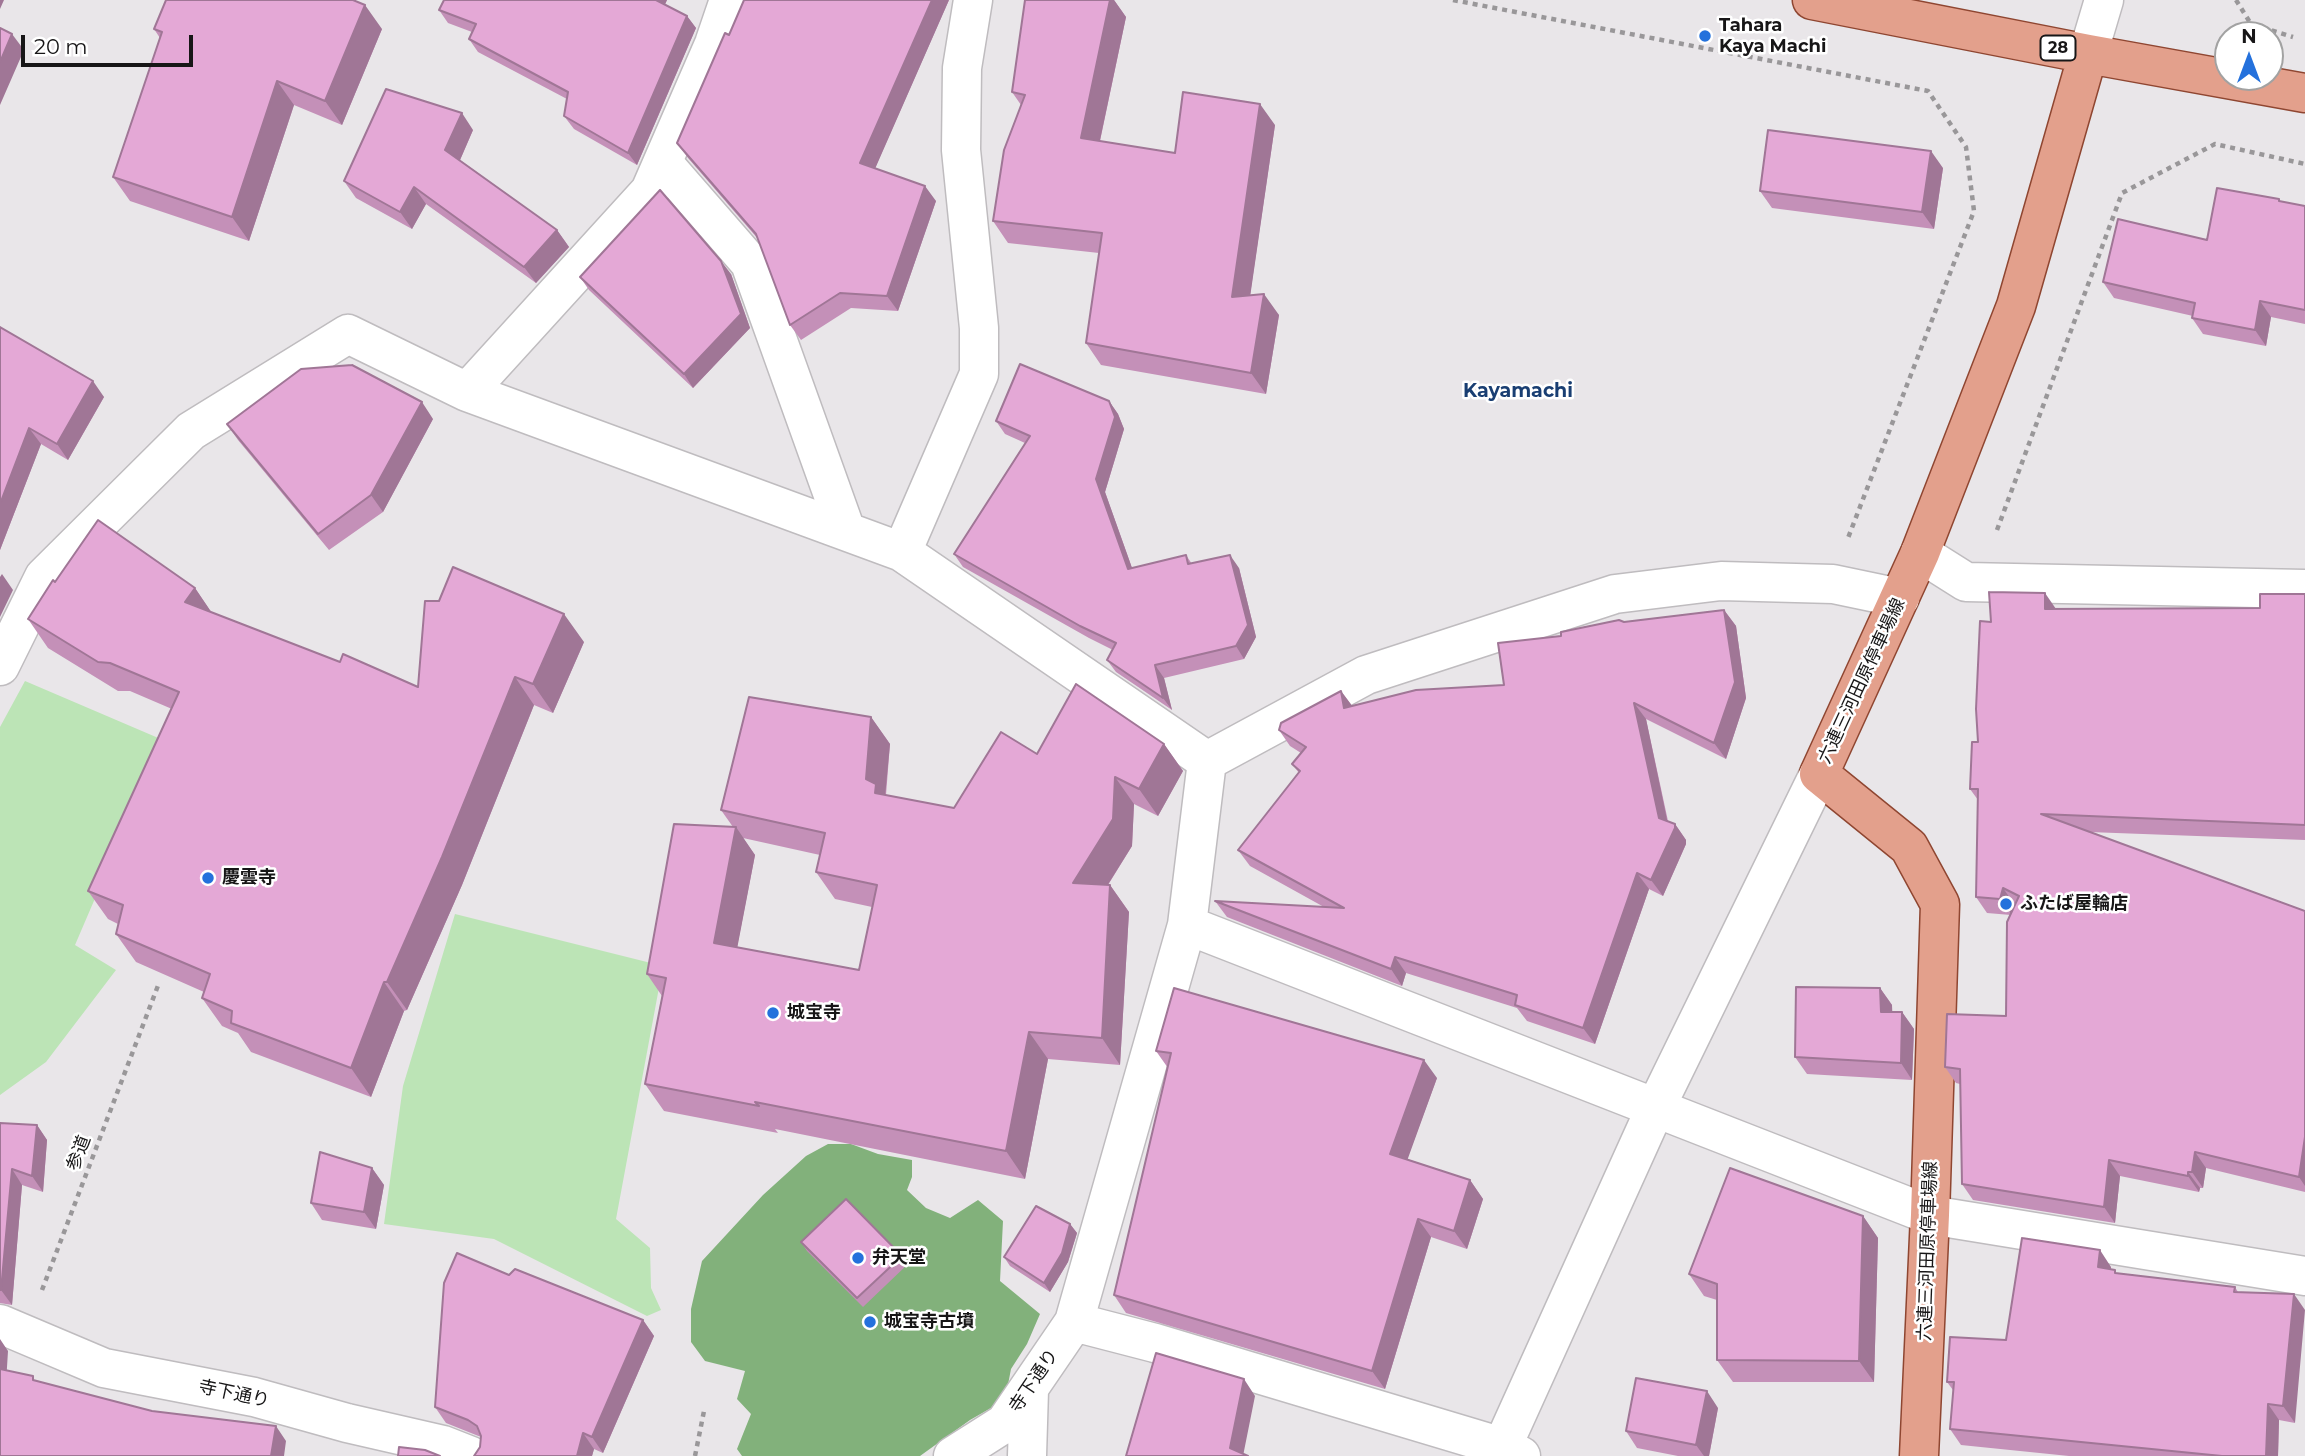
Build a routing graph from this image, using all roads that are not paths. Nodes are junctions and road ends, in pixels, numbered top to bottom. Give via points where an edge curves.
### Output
1 (729, 0) edge
2 (973, 0) edge
3 (1812, 0) edge
4 (2104, 0) edge
5 (2088, 54) junction
6 (2305, 93) edge
7 (663, 163) junction
8 (467, 392) junction
9 (846, 531) junction
10 (902, 552) junction
11 (1920, 553) junction
12 (2305, 589) edge
13 (1900, 598) junction
14 (0, 666) edge
15 (1207, 761) junction
16 (1819, 774) junction
17 (1187, 925) junction
18 (1655, 1109) junction
19 (1930, 1215) junction
20 (2305, 1276) edge
21 (1074, 1322) junction
22 (13, 1328) edge
23 (1029, 1390) junction
24 (1507, 1453) edge
25 (471, 1456) edge
26 (953, 1456) edge
27 (1027, 1456) edge
28 (1919, 1456) edge

1 - 7 street via 715,44
2 - 10 street via 962,68 961,150 979,327 979,374
3 - 5 main road, 28
4 - 5 street
5 - 6 main road, 28
5 - 11 main road, 六連三河田原停車場線 via 2016,306
7 - 8 street via 650,191
7 - 9 street via 750,263
8 - 9 street
8 - 14 street via 348,334 191,431 44,577
9 - 10 street
10 - 15 street
11 - 12 street via 1966,582
11 - 13 main road, 六連三河田原停車場線
13 - 15 street via 1833,584 1721,581 1615,594 1366,675
13 - 16 main road, 六連三河田原停車場線
15 - 17 street, 寺下通り
16 - 18 street
16 - 19 main road, 六連三河田原停車場線 via 1909,847 1940,904
17 - 18 street
17 - 21 street, 寺下通り
18 - 19 street
18 - 24 street
19 - 20 street
19 - 28 main road, 六連三河田原停車場線
21 - 23 street, 寺下通り
21 - 24 street
22 - 25 street, 寺下通り via 104,1368 254,1397
23 - 26 street, 寺下通り via 1005,1423
23 - 27 street

